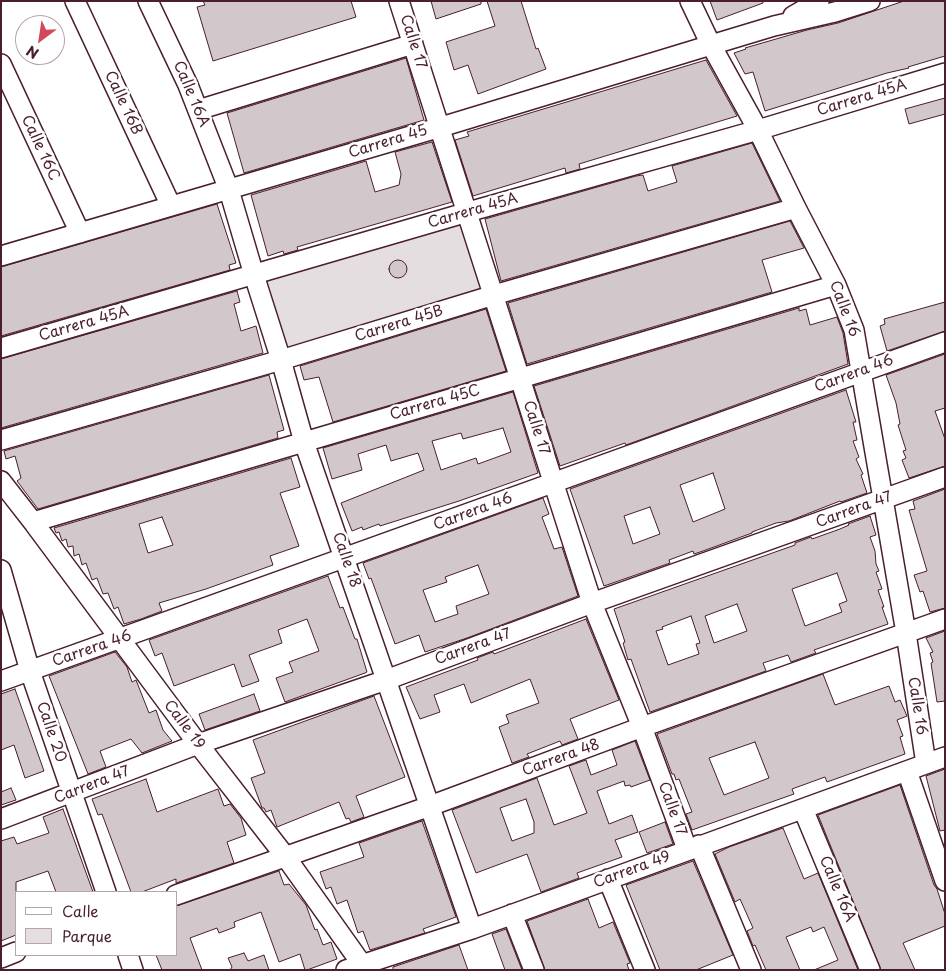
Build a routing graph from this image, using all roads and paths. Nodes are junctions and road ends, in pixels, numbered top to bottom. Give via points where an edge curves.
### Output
1 (75, 1) edge
2 (148, 1) edge
3 (400, 1) edge
4 (690, 1) edge
5 (819, 1) edge
6 (870, 1) edge
7 (774, 26) junction
8 (413, 44) junction
9 (711, 45) junction
10 (1, 64) edge
11 (945, 73) edge
12 (198, 110) junction
13 (441, 127) junction
14 (758, 130) junction
15 (229, 190) junction
16 (171, 206) junction
17 (796, 208) junction
18 (468, 212) junction
19 (80, 233) junction
20 (1, 256) edge
21 (254, 275) junction
22 (836, 285) junction
23 (494, 295) junction
24 (945, 342) edge
25 (1, 348) edge
26 (282, 360) junction
27 (862, 371) junction
28 (520, 378) junction
29 (1, 440) edge
30 (304, 442) junction
31 (945, 478) edge
32 (553, 483) junction
33 (2, 485) edge
34 (883, 500) junction
35 (33, 522) junction
36 (345, 558) junction
37 (1, 570) edge
38 (592, 603) junction
39 (945, 619) edge
40 (906, 633) junction
41 (120, 640) junction
42 (30, 671) junction
43 (386, 680) junction
44 (1, 681) edge
45 (642, 727) junction
46 (198, 744) junction
47 (945, 757) edge
48 (926, 764) junction
49 (907, 771) junction
50 (72, 793) junction
51 (430, 806) junction
52 (803, 809) junction
53 (1, 819) edge
54 (693, 847) junction
55 (940, 852) edge
56 (285, 856) junction
57 (608, 879) junction
58 (945, 881) edge
59 (106, 891) edge
60 (178, 894) edge
61 (512, 914) junction
62 (472, 929) junction
63 (15, 952) edge
64 (128, 956) edge
65 (1, 958) edge
66 (358, 968) edge
67 (133, 970) edge
68 (534, 970) edge
69 (645, 970) edge
70 (750, 970) edge
71 (870, 970) edge

1 - 16 street, Calle 16B
2 - 12 street, Calle 16A
3 - 8 street, Calle 17
4 - 9 street, Calle 16
5 - 7 street, Carrera 45
6 - 7 street, Carrera 45
7 - 9 street, Carrera 45
8 - 12 street
8 - 13 street, Calle 17
9 - 13 street, Carrera 45
9 - 14 street, Calle 16
10 - 19 street, Calle 16C
11 - 14 street, Carrera 45A
12 - 15 street, Calle 16A
13 - 15 street, Carrera 45
13 - 18 street, Calle 17
14 - 17 street, Calle 16
14 - 18 street, Carrera 45A
15 - 16 street, Carrera 45
15 - 21 street, Calle 18
16 - 19 street, Carrera 45
17 - 22 street, Calle 16
17 - 23 street, Carrera 45B
18 - 21 street, Carrera 45A
18 - 23 street, Calle 17
19 - 20 street, Carrera 45
21 - 25 street, Carrera 45A
21 - 26 street, Calle 18
22 - 27 street, Calle 16 via 854,330
22 - 28 street, Carrera 45C
23 - 26 street, Carrera 45B
23 - 28 street, Calle 17
24 - 27 street, Carrera 46
26 - 29 street, Carrera 45B
26 - 30 street, Calle 18
27 - 32 street, Carrera 46
27 - 34 street, Calle 16
28 - 30 street, Carrera 45C
28 - 32 street, Calle 17
30 - 35 street, Carrera 45C
30 - 36 street, Calle 18
31 - 34 street, Carrera 47
32 - 36 street, Carrera 46
32 - 38 street, Calle 17
33 - 35 street, Calle 19
34 - 38 street, Carrera 47
34 - 40 street, Calle 16
35 - 41 street, Calle 19
36 - 41 street, Carrera 46
36 - 43 street, Calle 18
37 - 42 street, Calle 20
38 - 43 street, Carrera 47
38 - 45 street, Calle 17
39 - 40 street, Carrera 48
40 - 45 street, Carrera 48
40 - 48 street, Calle 16
41 - 42 street, Carrera 46
41 - 46 street, Calle 19
42 - 44 street, Carrera 46
42 - 50 street, Calle 20
43 - 46 street, Carrera 47
43 - 51 street, Calle 18
45 - 51 street, Carrera 48
45 - 54 street, Calle 17
46 - 50 street, Carrera 47
46 - 56 street, Calle 19
47 - 48 street, Carrera 49
48 - 49 street, Carrera 49
49 - 52 street, Carrera 49
49 - 55 street
50 - 53 street, Carrera 47
50 - 59 street, Calle 20
51 - 56 street, Carrera 48
51 - 62 street, Calle 18
52 - 54 street, Carrera 49
52 - 71 street, Calle 16A
54 - 57 street, Carrera 49
54 - 70 street, Calle 17
55 - 58 street
56 - 60 street, Carrera 48
56 - 66 street, Calle 19
57 - 61 street, Carrera 49
57 - 69 street
61 - 62 street, Carrera 49
61 - 68 street
62 - 66 street, Carrera 49
63 - 65 street
64 - 67 street

